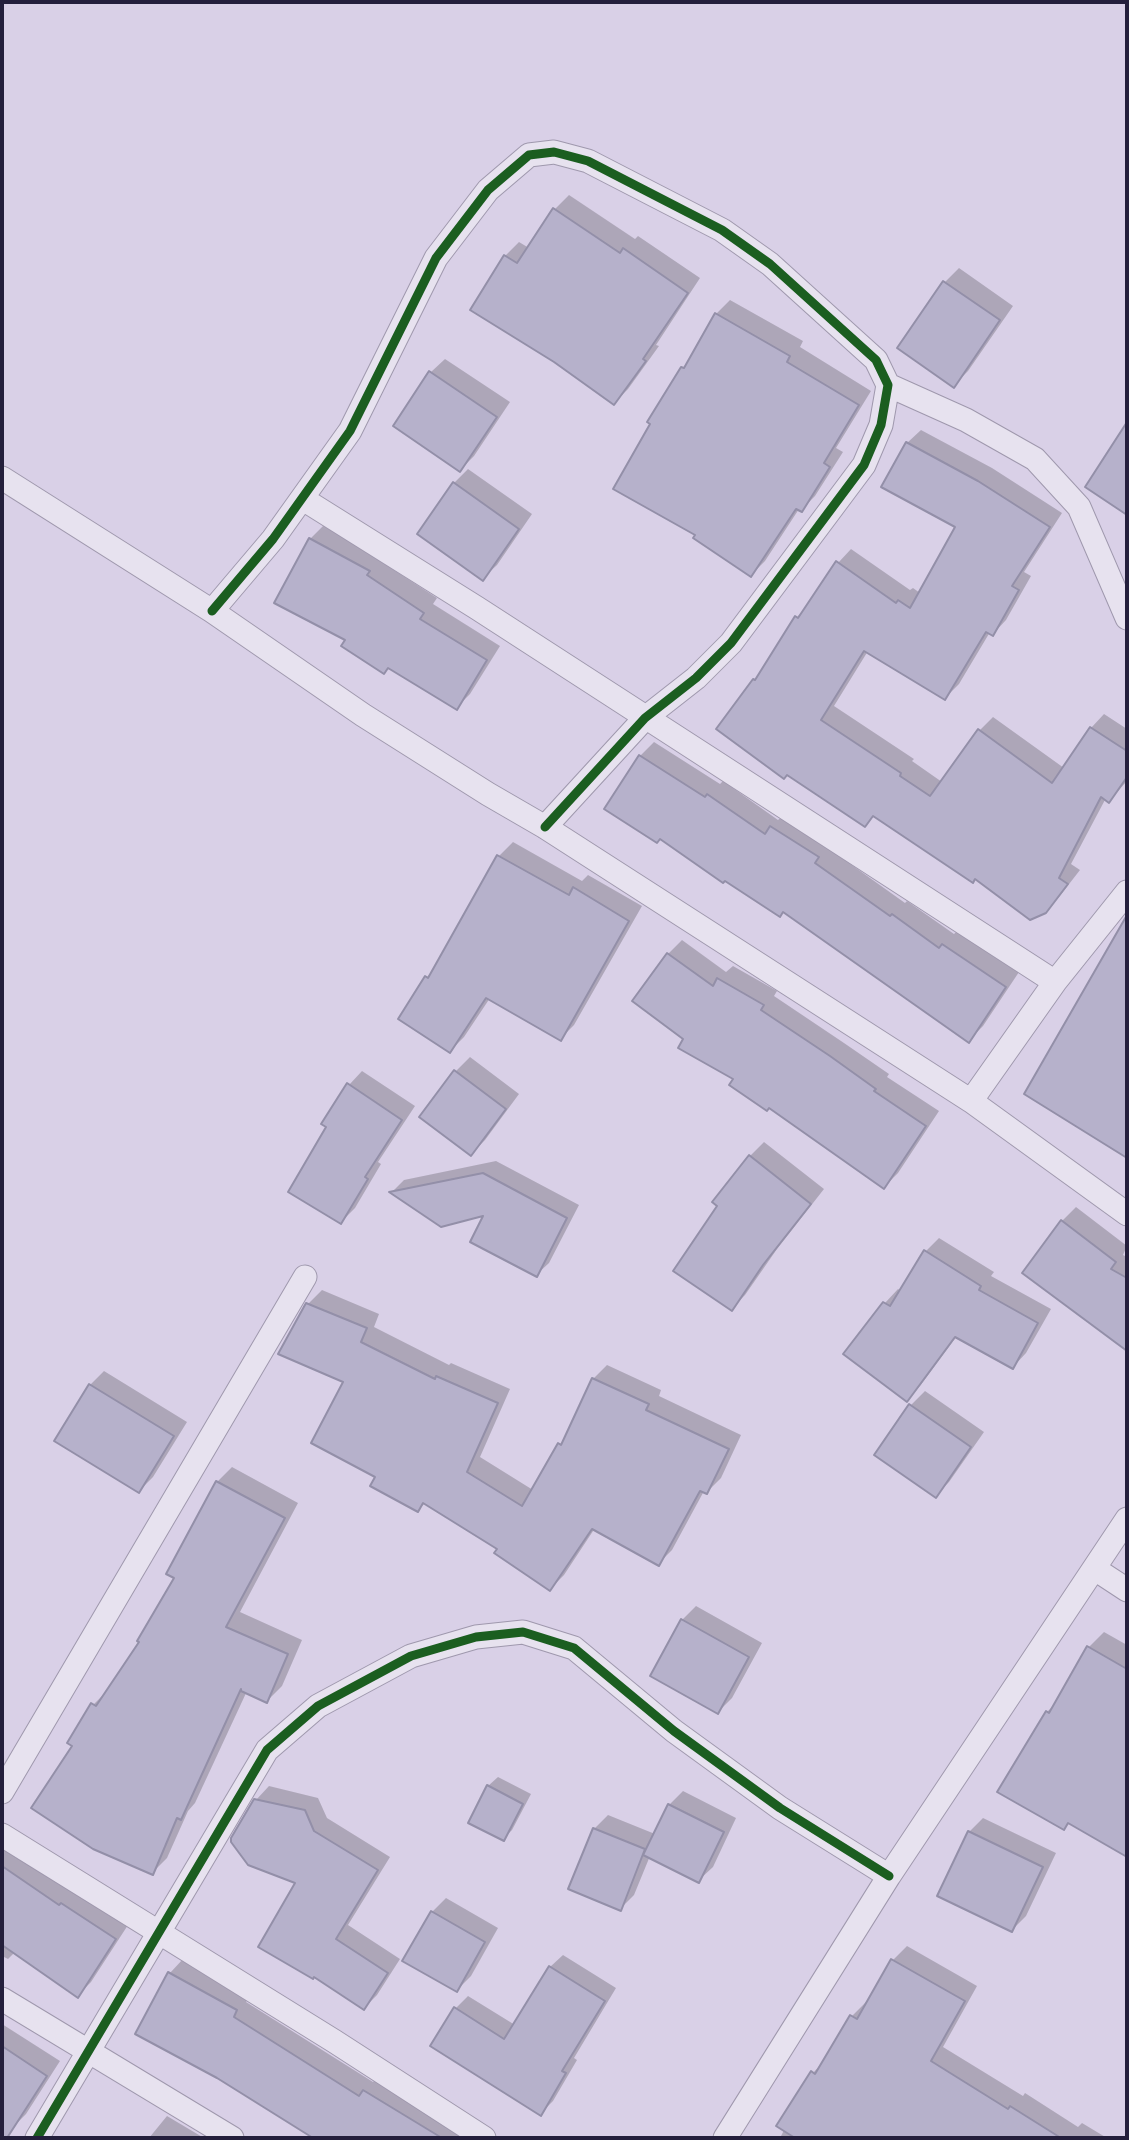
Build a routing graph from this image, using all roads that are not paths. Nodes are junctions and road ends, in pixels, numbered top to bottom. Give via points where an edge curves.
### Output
1 (888, 385) junction
2 (2, 478) edge
3 (303, 499) junction
4 (212, 611) junction
5 (1127, 618) edge
6 (645, 718) junction
7 (545, 827) junction
8 (1127, 892) edge
9 (1055, 982) junction
10 (971, 1101) junction
11 (1127, 1214) edge
12 (305, 1277) dead end
13 (1127, 1519) edge
14 (1095, 1569) junction
15 (1127, 1590) edge
16 (2, 1793) edge
17 (2, 1835) edge
18 (889, 1876) junction
19 (158, 1933) junction
20 (2, 1999) edge
21 (88, 2050) junction
22 (37, 2138) edge
23 (232, 2138) edge
24 (484, 2138) edge
25 (725, 2138) edge

1 - 3 street via 876,360 770,264 722,230 588,161 554,152 529,155 488,190 436,258 350,431
1 - 5 street via 966,420 1035,459 1079,507
1 - 6 street via 881,425 864,465 731,643
2 - 4 street
3 - 4 street
3 - 6 street
4 - 7 street via 363,715
6 - 7 street
6 - 9 street
7 - 10 street
8 - 9 street
9 - 10 street
10 - 11 street
12 - 16 street
13 - 14 street
14 - 15 street
14 - 18 street
17 - 19 street
18 - 19 street via 780,1808 674,1731 574,1648 523,1632 477,1637 411,1656 318,1706 267,1750
18 - 25 street
19 - 21 street
19 - 24 street
20 - 21 street
21 - 22 street
21 - 23 street

